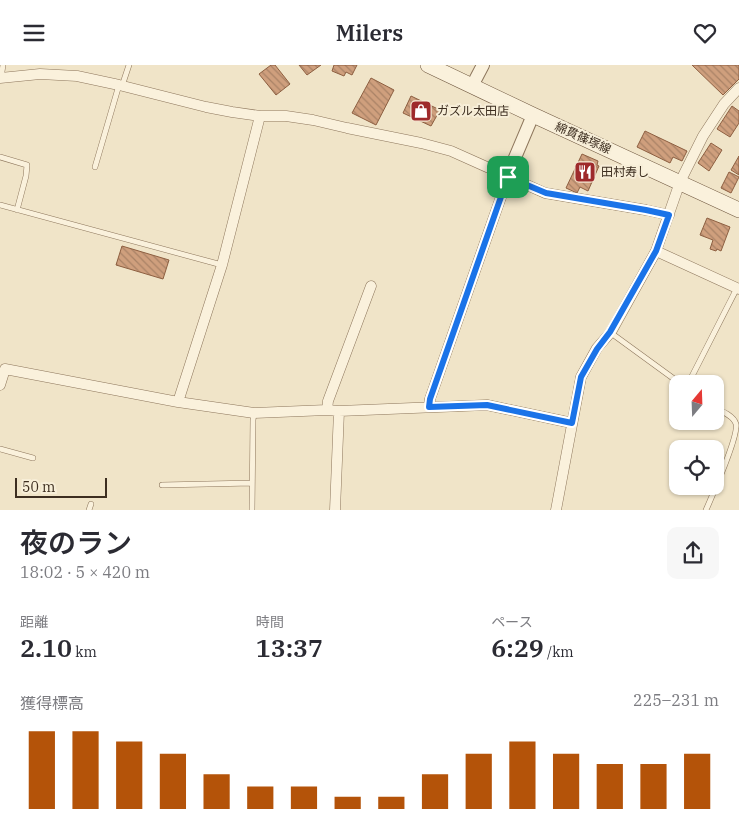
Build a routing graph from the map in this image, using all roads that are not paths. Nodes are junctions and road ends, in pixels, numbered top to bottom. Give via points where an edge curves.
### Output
1 (2, 65) edge
2 (129, 65) edge
3 (428, 65) edge
4 (483, 65) edge
5 (0, 78) edge
6 (120, 85) junction
7 (472, 87) junction
8 (739, 88) edge
9 (533, 115) junction
10 (260, 116) junction
11 (0, 157) edge
12 (95, 167) dead end
13 (508, 177) junction
14 (680, 182) junction
15 (0, 205) edge
16 (17, 210) junction
17 (739, 210) edge
18 (669, 215) junction
19 (656, 251) junction
20 (222, 265) junction
21 (371, 286) dead end
22 (738, 289) edge
23 (610, 332) junction
24 (669, 375) edge
25 (693, 375) edge
26 (0, 385) edge
27 (178, 402) junction
28 (429, 407) junction
29 (327, 410) junction
30 (339, 411) junction
31 (254, 413) junction
32 (724, 413) edge
33 (572, 423) junction
34 (0, 449) edge
35 (33, 458) dead end
36 (252, 483) junction
37 (162, 485) dead end
38 (252, 510) edge
39 (335, 510) edge
40 (556, 510) edge
41 (706, 510) edge

1 - 5 lane
2 - 6 lane
3 - 7 main road, 綿貫篠塚線
4 - 7 street
5 - 6 street via 40,74 77,76
6 - 10 street via 206,107
6 - 12 lane
7 - 9 main road, 綿貫篠塚線
8 - 14 street via 703,136
9 - 13 street
9 - 14 main road, 綿貫篠塚線
10 - 13 street via 313,120 437,146
10 - 20 street
11 - 16 lane via 27,165
13 - 18 street via 546,193
13 - 28 street
14 - 17 main road, 綿貫篠塚線
14 - 18 street
15 - 16 lane
16 - 20 lane
18 - 19 street
19 - 22 street
19 - 23 street
20 - 27 street
21 - 29 street
22 - 25 lane
23 - 24 lane
23 - 33 street via 581,377
26 - 27 street via 5,369
27 - 31 street
28 - 30 street
28 - 33 street via 487,405
29 - 30 street
29 - 31 street
30 - 39 street
31 - 36 lane
32 - 41 lane via 736,424 735,438
33 - 40 street
34 - 35 lane
36 - 37 lane
36 - 38 lane

